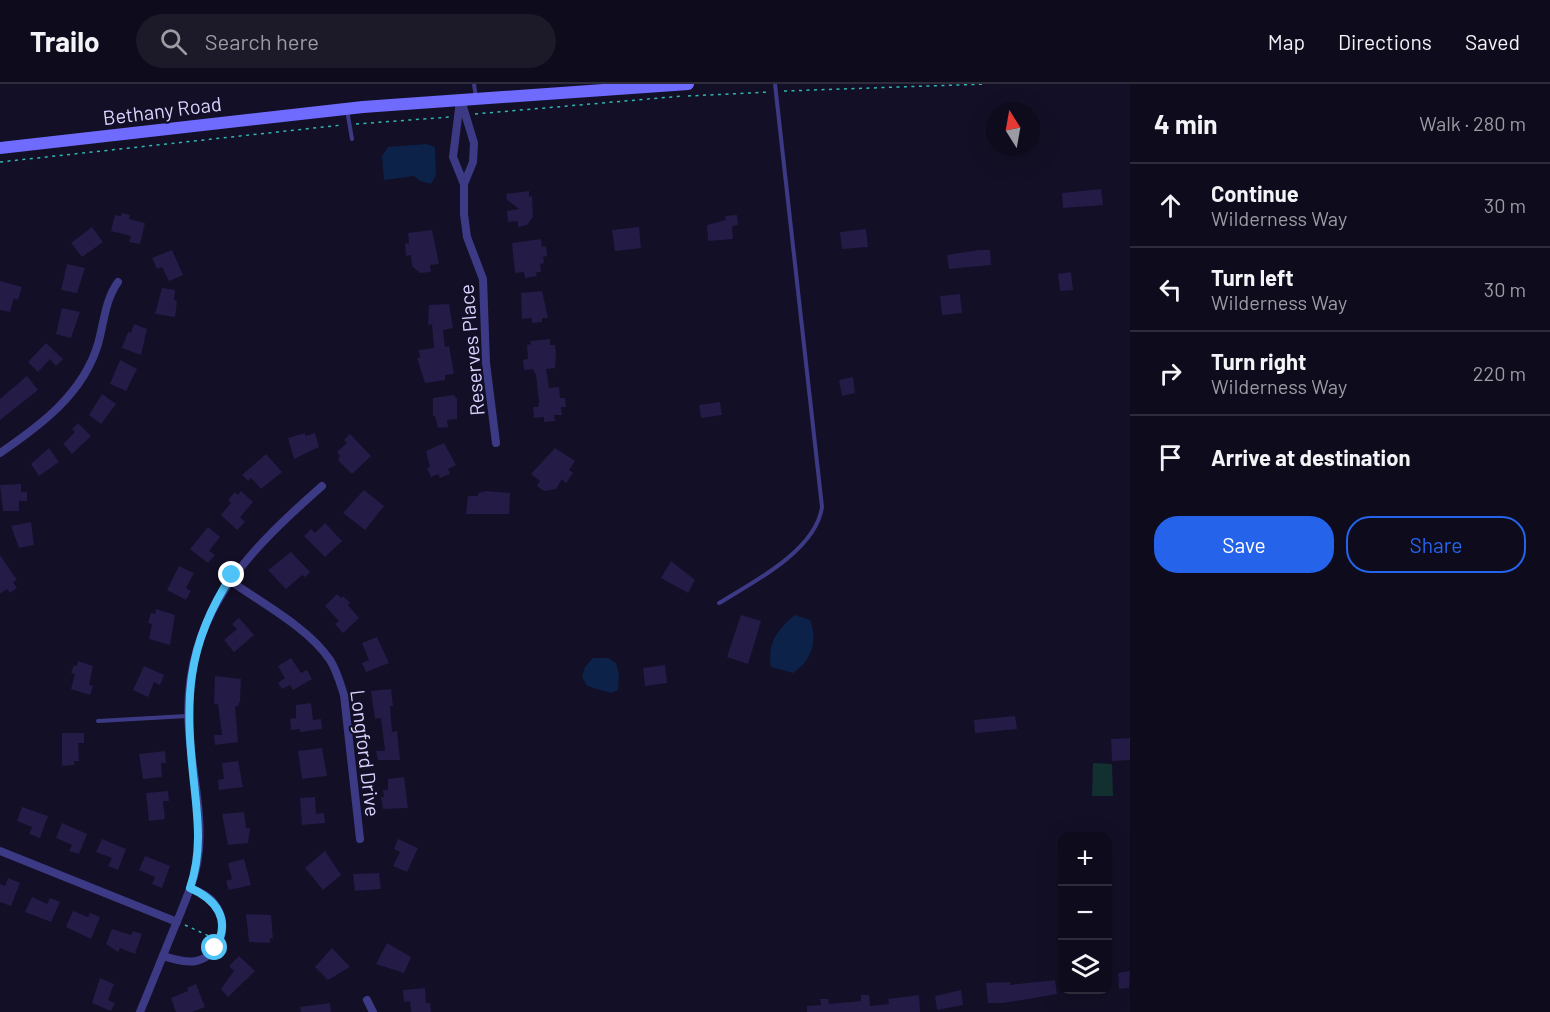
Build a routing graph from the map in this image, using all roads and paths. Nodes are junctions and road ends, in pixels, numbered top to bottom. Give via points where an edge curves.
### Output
1 (474, 84) edge
2 (688, 84) edge
3 (775, 84) edge
4 (986, 84) edge
5 (776, 92) junction
6 (476, 99) junction
7 (461, 100) junction
8 (347, 109) junction
9 (483, 114) dead end
10 (446, 117) dead end
11 (350, 125) junction
12 (352, 139) dead end
13 (0, 148) edge
14 (0, 162) edge
15 (464, 184) junction
16 (118, 282) dead end
17 (496, 443) dead end
18 (0, 453) edge
19 (322, 486) dead end
20 (229, 580) junction
21 (719, 603) dead end
22 (188, 716) junction
23 (98, 721) dead end
24 (360, 838) dead end
25 (0, 851) edge
26 (190, 888) junction
27 (177, 922) junction
28 (220, 941) junction
29 (163, 956) junction
30 (367, 1000) dead end
31 (141, 1012) edge
32 (373, 1012) edge

1 - 6 lane
2 - 6 main road, Bethany Road
3 - 5 lane
4 - 5 path
5 - 9 path via 707,94
5 - 21 lane via 822,507 817,525 804,544
6 - 7 main road, Bethany Road
7 - 8 main road, Bethany Road
7 - 15 street, Reserves Place via 453,157
7 - 15 street, Reserves Place via 474,143 473,162
8 - 11 lane
8 - 13 main road, Bethany Road
10 - 11 path
11 - 12 lane
11 - 14 path
15 - 17 street, Reserves Place via 467,237 483,279 486,363
16 - 18 street via 108,301 92,359 73,391 48,418
19 - 20 street
20 - 22 street via 212,607 196,649
20 - 24 street, Longford Drive via 309,637 330,659 344,694
22 - 23 lane
22 - 26 street via 200,843
25 - 27 street
26 - 27 street
26 - 28 street via 209,897 219,910 223,926
27 - 28 path
27 - 29 street
28 - 29 street via 210,954 196,961
29 - 31 street
30 - 32 street

